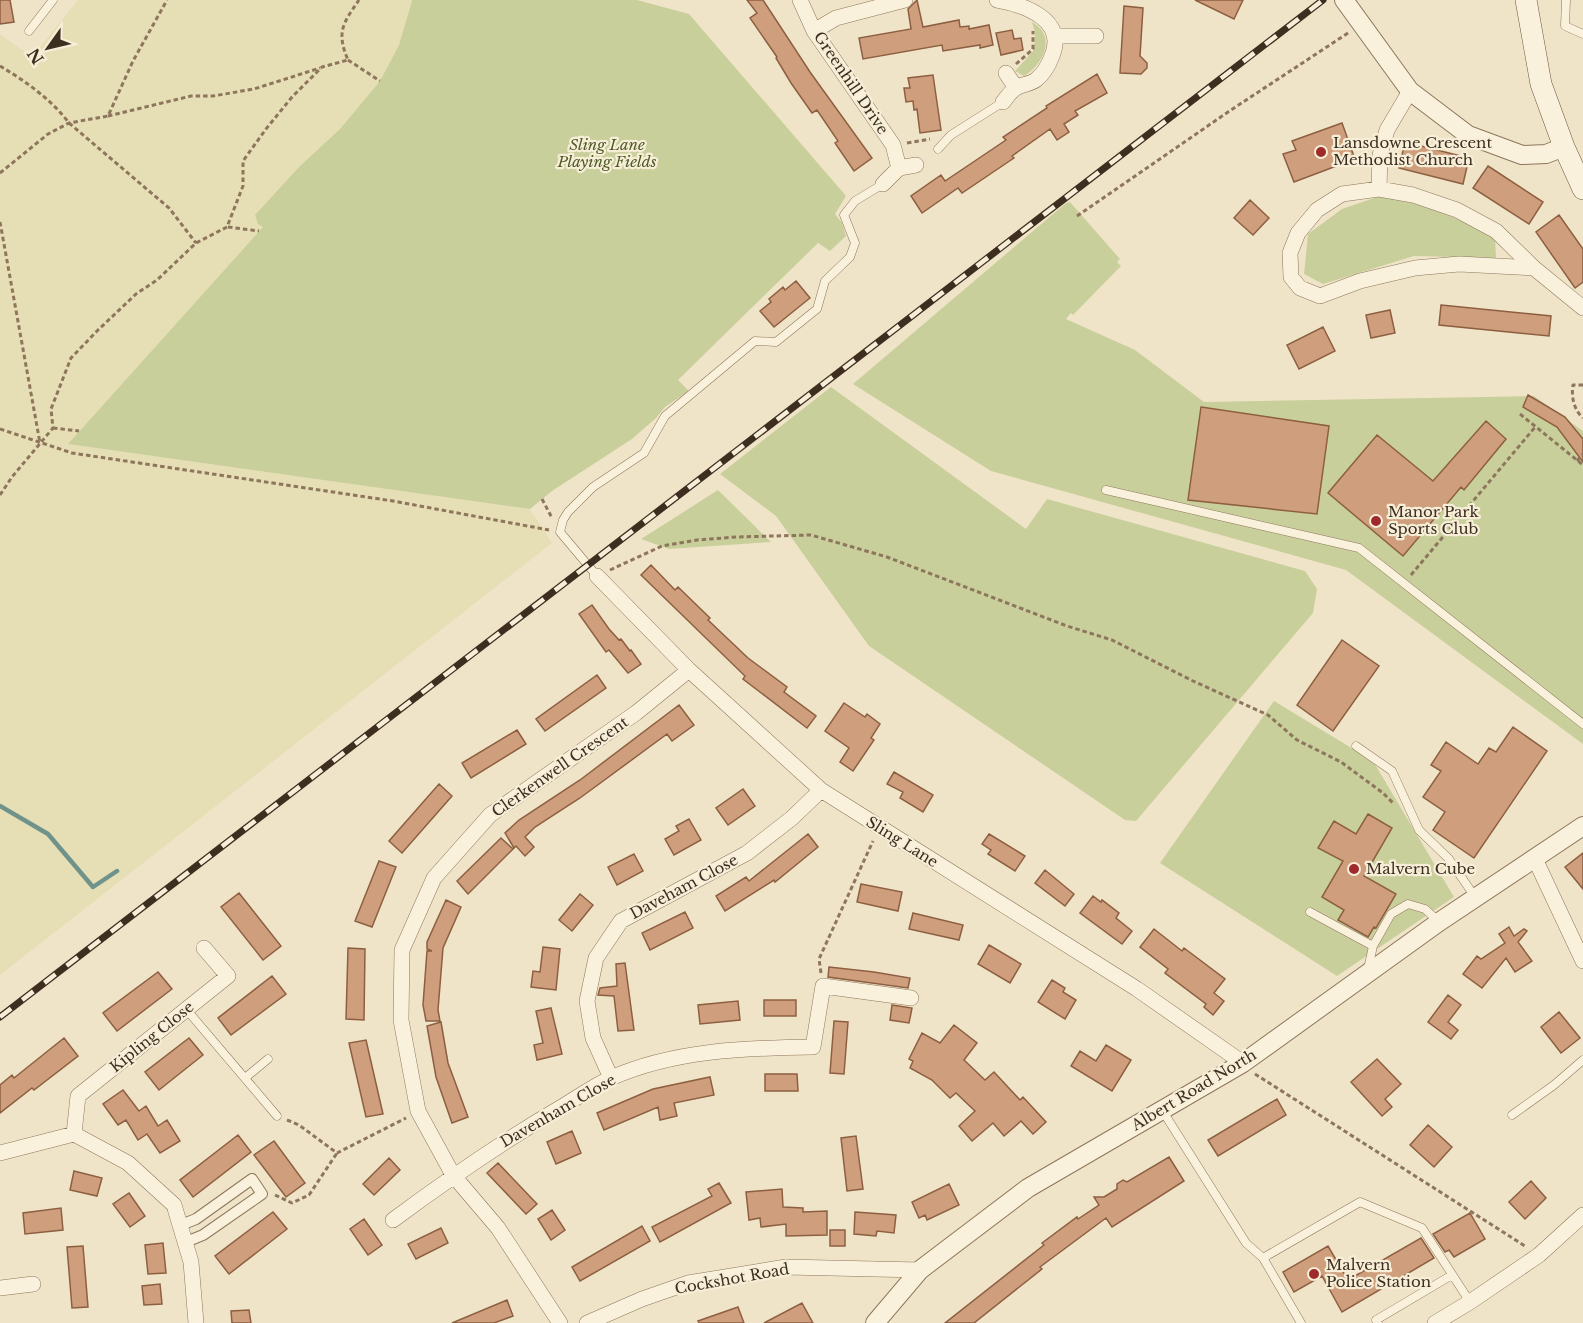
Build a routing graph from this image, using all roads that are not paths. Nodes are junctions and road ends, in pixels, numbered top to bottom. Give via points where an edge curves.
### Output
1 (53, 0) edge
2 (800, 0) edge
3 (905, 0) edge
4 (997, 0) edge
5 (1526, 0) edge
6 (1566, 0) edge
7 (1346, 3) edge
8 (29, 31) dead end
9 (814, 31) junction
10 (1583, 34) edge
11 (1056, 36) junction
12 (1096, 36) dead end
13 (1006, 73) road end
14 (1017, 87) junction
15 (1410, 91) junction
16 (1003, 102) joint
17 (1564, 147) junction
18 (938, 149) dead end
19 (916, 165) dead end
20 (899, 168) junction
21 (882, 184) joint
22 (1379, 189) junction
23 (1583, 189) edge
24 (1534, 268) junction
25 (1583, 308) edge
26 (1106, 490) dead end
27 (597, 576) joint
28 (688, 670) junction
29 (1583, 724) edge
30 (1356, 746) dead end
31 (821, 790) junction
32 (1583, 826) edge
33 (1535, 859) junction
34 (1476, 898) junction
35 (1310, 912) dead end
36 (1439, 922) junction
37 (1373, 946) junction
38 (204, 948) dead end
39 (1583, 961) edge
40 (1367, 974) junction
41 (911, 998) dead end
42 (186, 1009) junction
43 (268, 1059) dead end
44 (1583, 1060) edge
45 (1241, 1065) junction
46 (245, 1078) junction
47 (611, 1078) junction
48 (1162, 1110) junction
49 (1512, 1115) dead end
50 (277, 1116) road end
51 (74, 1134) junction
52 (0, 1153) edge
53 (453, 1175) junction
54 (1583, 1215) edge
55 (393, 1220) dead end
56 (181, 1225) junction
57 (186, 1242) junction
58 (1263, 1258) junction
59 (920, 1270) junction
60 (1452, 1275) junction
61 (33, 1284) dead end
62 (0, 1288) edge
63 (1470, 1302) junction
64 (196, 1323) edge
65 (560, 1323) edge
66 (587, 1323) edge
67 (875, 1323) edge
68 (1301, 1323) edge
69 (1378, 1323) edge
70 (1435, 1323) edge

1 - 8 lane
2 - 9 street, Greenhill Drive
3 - 9 street via 836,18
4 - 11 street via 1036,12
5 - 17 main road via 1541,84
6 - 10 lane via 1565,26
7 - 15 street
9 - 20 street, Greenhill Drive via 894,145
11 - 12 street
11 - 14 street via 1048,65 1036,80
13 - 14 street
14 - 16 street
15 - 17 street via 1468,135 1495,146 1522,155 1546,154
15 - 22 street via 1387,130 1380,155
16 - 18 lane via 951,135
17 - 23 main road
19 - 20 street
20 - 21 street
21 - 27 lane via 855,201 844,215 855,243 850,257 825,281 817,309 776,342 755,341 665,416 644,453 592,487 568,512 561,529
22 - 24 street via 1413,195 1457,210 1496,231
22 - 24 street via 1342,194 1317,210 1298,233 1290,253 1291,277 1300,288 1320,296 1360,281 1415,268 1459,264
24 - 25 street
26 - 29 lane via 1359,548
27 - 28 street, Sling Lane
28 - 31 street, Sling Lane
28 - 53 street, Clerkenwell Crescent via 636,713 490,815 434,878 402,950 401,1020 418,1111
30 - 34 lane via 1392,771 1419,830 1449,859
31 - 45 street, Sling Lane via 1137,989
31 - 47 street, Daveham Close via 747,853 621,921 596,958 588,1001 593,1038
32 - 33 street, Albert Road North
33 - 34 street, Albert Road North
33 - 39 street
34 - 36 street, Albert Road North
35 - 37 lane
36 - 37 lane via 1425,909 1408,904 1391,914
36 - 40 street, Albert Road North
37 - 40 lane
38 - 42 street, Kipling Close via 228,976
40 - 45 street, Albert Road North
41 - 47 street, Davenham Close via 823,986 813,1047 698,1054
42 - 46 lane
42 - 51 street, Kipling Close via 78,1096
43 - 46 lane
44 - 49 lane
45 - 48 street, Albert Road North
46 - 50 lane
47 - 53 street, Davenham Close
48 - 58 lane via 1246,1243
48 - 59 street, Albert Road North via 1028,1188
51 - 52 street
51 - 56 street via 128,1162 174,1205
53 - 55 street
53 - 65 street, Clerkenwell Crescent via 498,1228
54 - 63 street via 1539,1255
56 - 57 street
56 - 57 street via 196,1219 252,1179 262,1194
57 - 64 street
58 - 60 lane via 1360,1202 1422,1228
58 - 68 lane
59 - 66 street, Cockshot Road via 786,1267 688,1283
59 - 67 street, Albert Road North
60 - 63 lane
60 - 69 lane via 1376,1320
61 - 62 street
63 - 70 street

